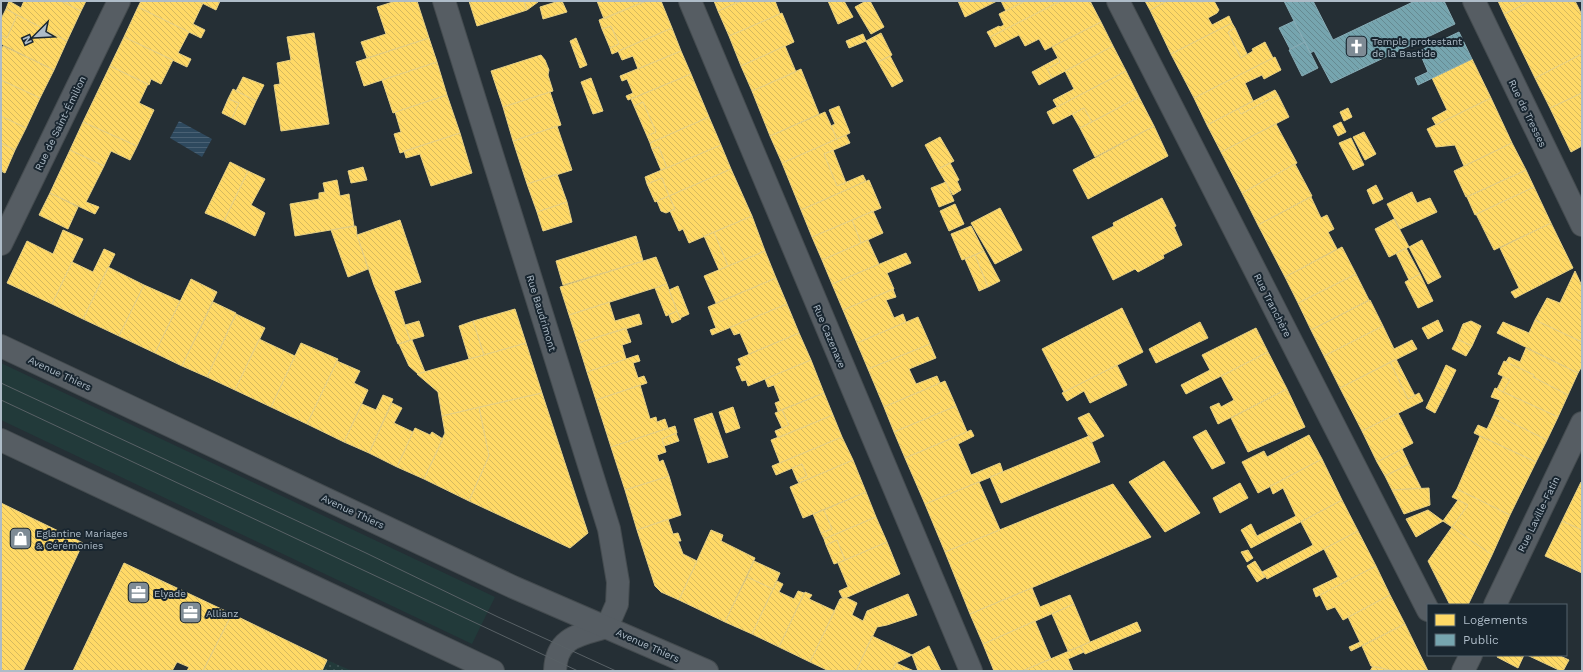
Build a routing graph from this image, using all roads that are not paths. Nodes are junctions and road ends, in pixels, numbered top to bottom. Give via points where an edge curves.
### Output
1 (118, 1) edge
2 (444, 1) edge
3 (690, 1) edge
4 (1118, 1) edge
5 (1474, 1) edge
6 (1582, 225) edge
7 (1, 244) edge
8 (1, 346) edge
9 (1582, 423) edge
10 (1, 440) edge
11 (1495, 604) edge
12 (1427, 608) edge
13 (607, 627) junction
14 (493, 671) edge
15 (555, 671) edge
16 (707, 671) edge
17 (971, 671) edge

1 - 7 street, Rue de Saint-Émilion
2 - 13 street, Rue Baudrimont via 609,529 618,582 617,604
3 - 17 street, Rue Cazenave
4 - 12 street, Rue Tranchère
5 - 6 street, Rue de Tresses
8 - 13 street, Avenue Thiers via 513,587
9 - 11 street, Rue Laville-Fatin
10 - 14 street
13 - 15 street via 574,636 562,645 555,660
13 - 16 street, Avenue Thiers

